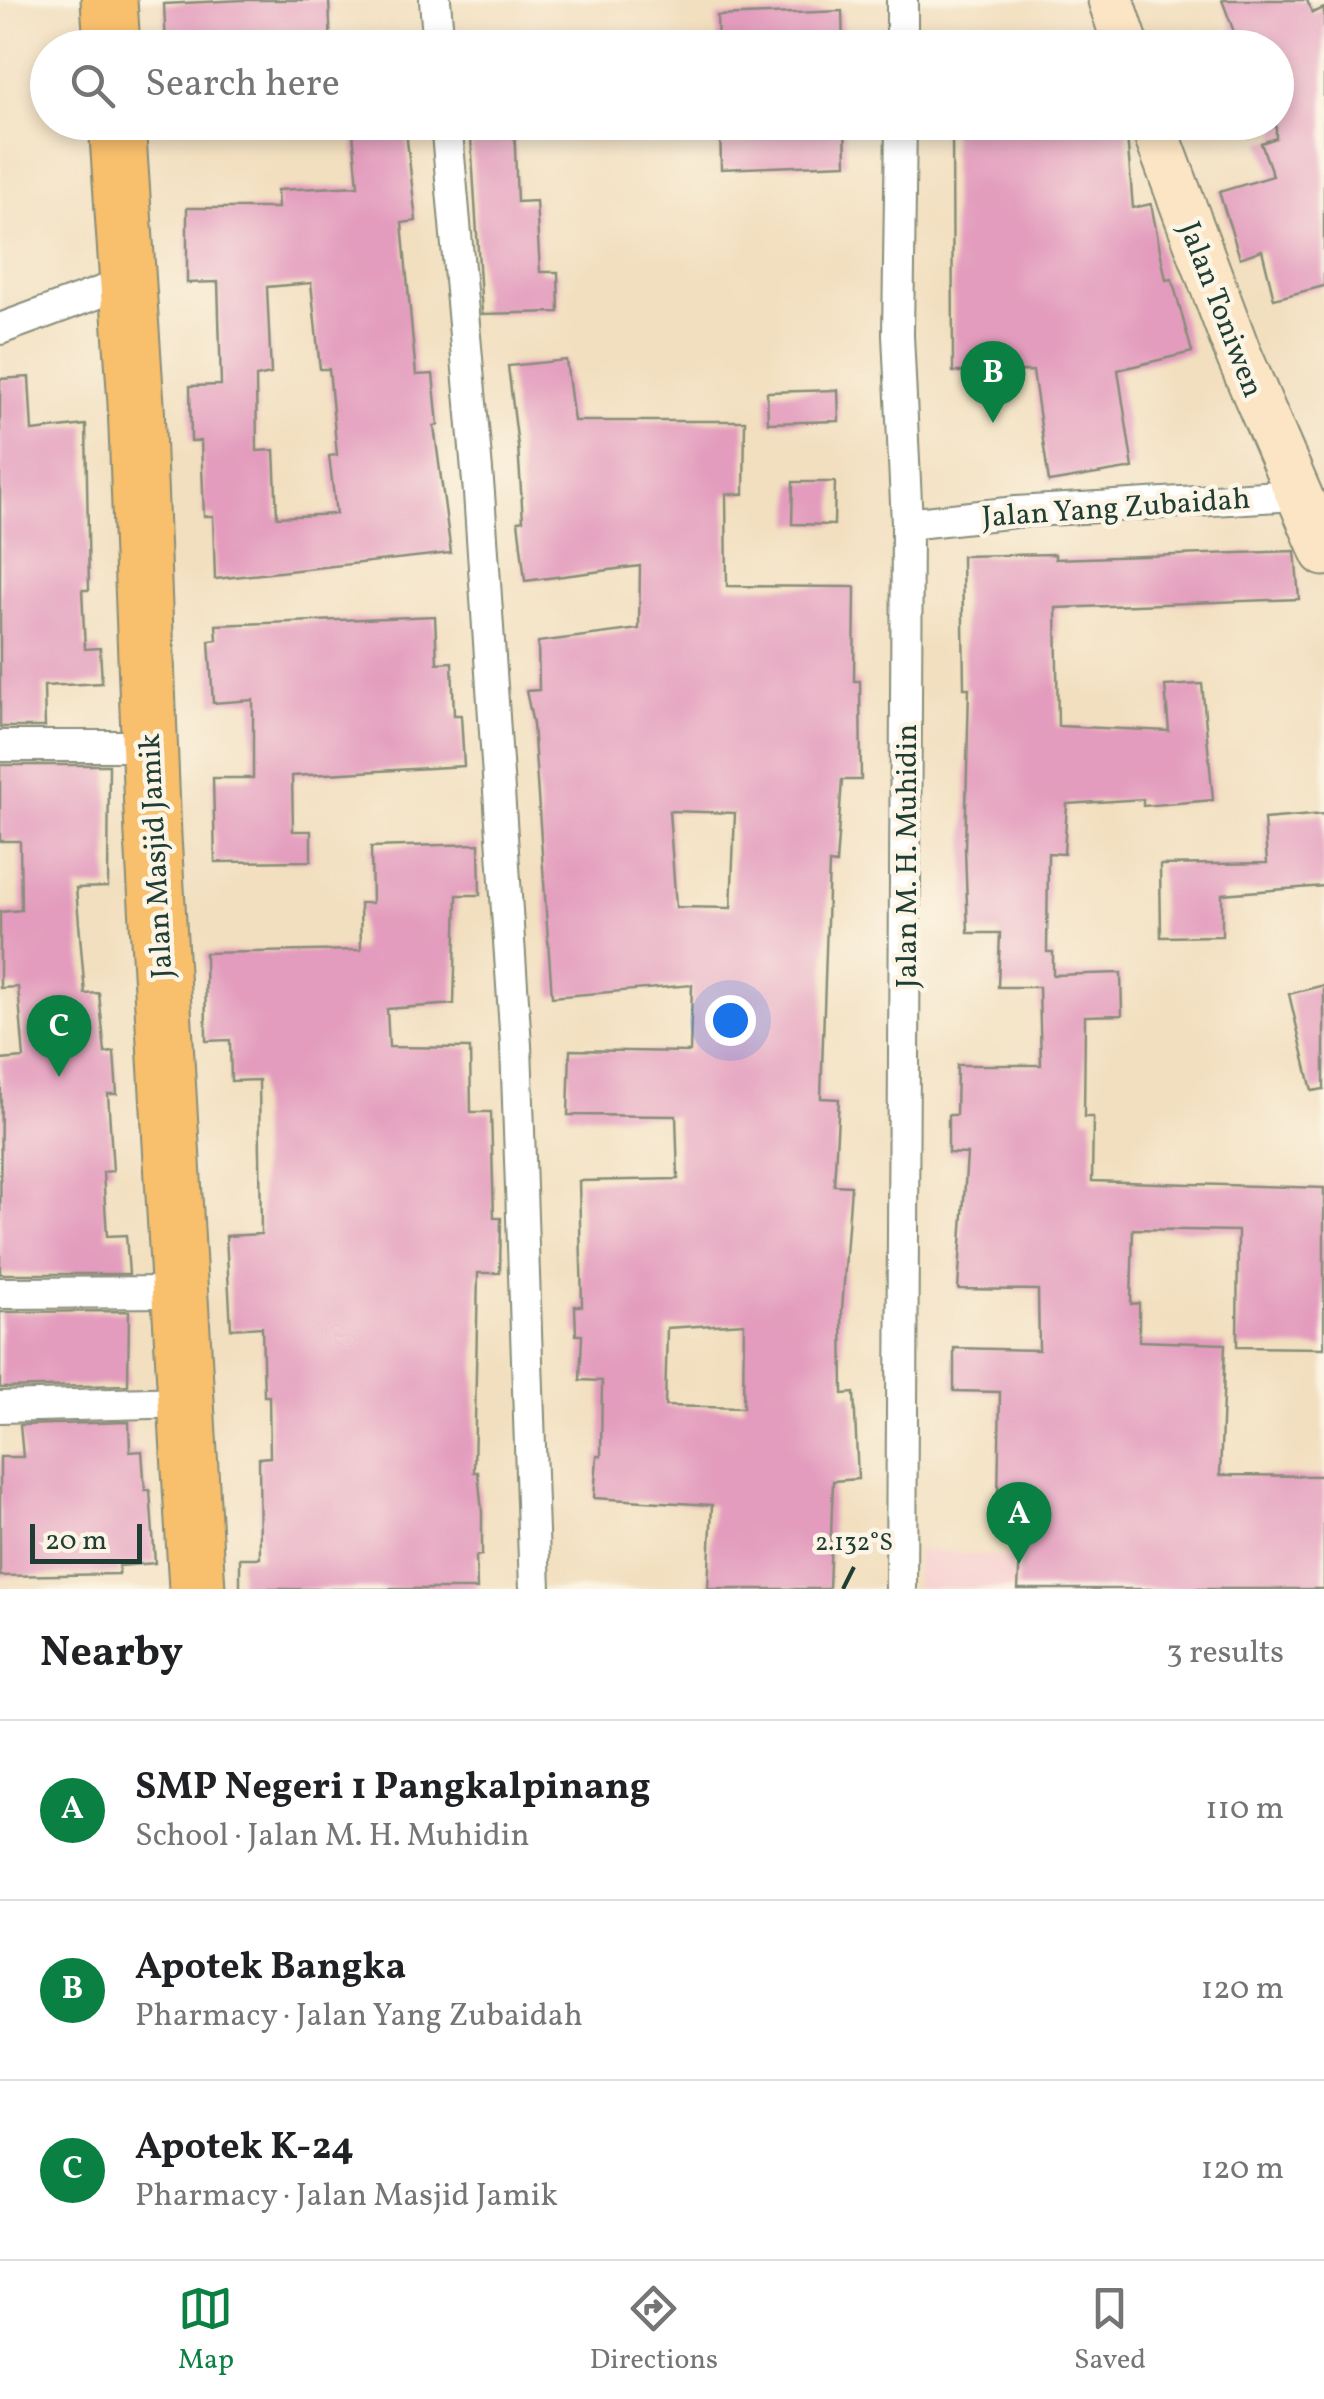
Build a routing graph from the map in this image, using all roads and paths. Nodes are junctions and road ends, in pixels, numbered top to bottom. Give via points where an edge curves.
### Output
1 (108, 0) edge
2 (435, 0) edge
3 (902, 0) edge
4 (1111, 0) edge
5 (110, 30) edge
6 (438, 30) edge
7 (902, 30) edge
8 (1121, 30) edge
9 (118, 140) edge
10 (448, 140) edge
11 (901, 140) edge
12 (1160, 140) edge
13 (128, 282) junction
14 (0, 328) edge
15 (1310, 493) edge
16 (908, 524) junction
17 (1324, 554) edge
18 (0, 746) edge
19 (150, 746) junction
20 (181, 1292) junction
21 (0, 1293) edge
22 (188, 1402) junction
23 (0, 1407) edge
24 (197, 1589) edge
25 (534, 1589) edge
26 (901, 1589) edge

1 - 5 highway
2 - 6 street
3 - 7 street
4 - 8 main road
9 - 13 highway, Jalan Masjid Jamik
10 - 25 street via 480,493 516,1045
11 - 16 street, Jalan M. H. Muhidin via 898,334
12 - 15 main road, Jalan Toniwen
13 - 14 street
13 - 19 highway, Jalan Masjid Jamik
15 - 16 street, Jalan Yang Zubaidah
15 - 17 main road, Jalan Toniwen
16 - 26 street, Jalan M. H. Muhidin
18 - 19 street
19 - 20 highway, Jalan Masjid Jamik
20 - 21 street
20 - 22 highway, Jalan Masjid Jamik
22 - 23 street
22 - 24 highway, Jalan Masjid Jamik

